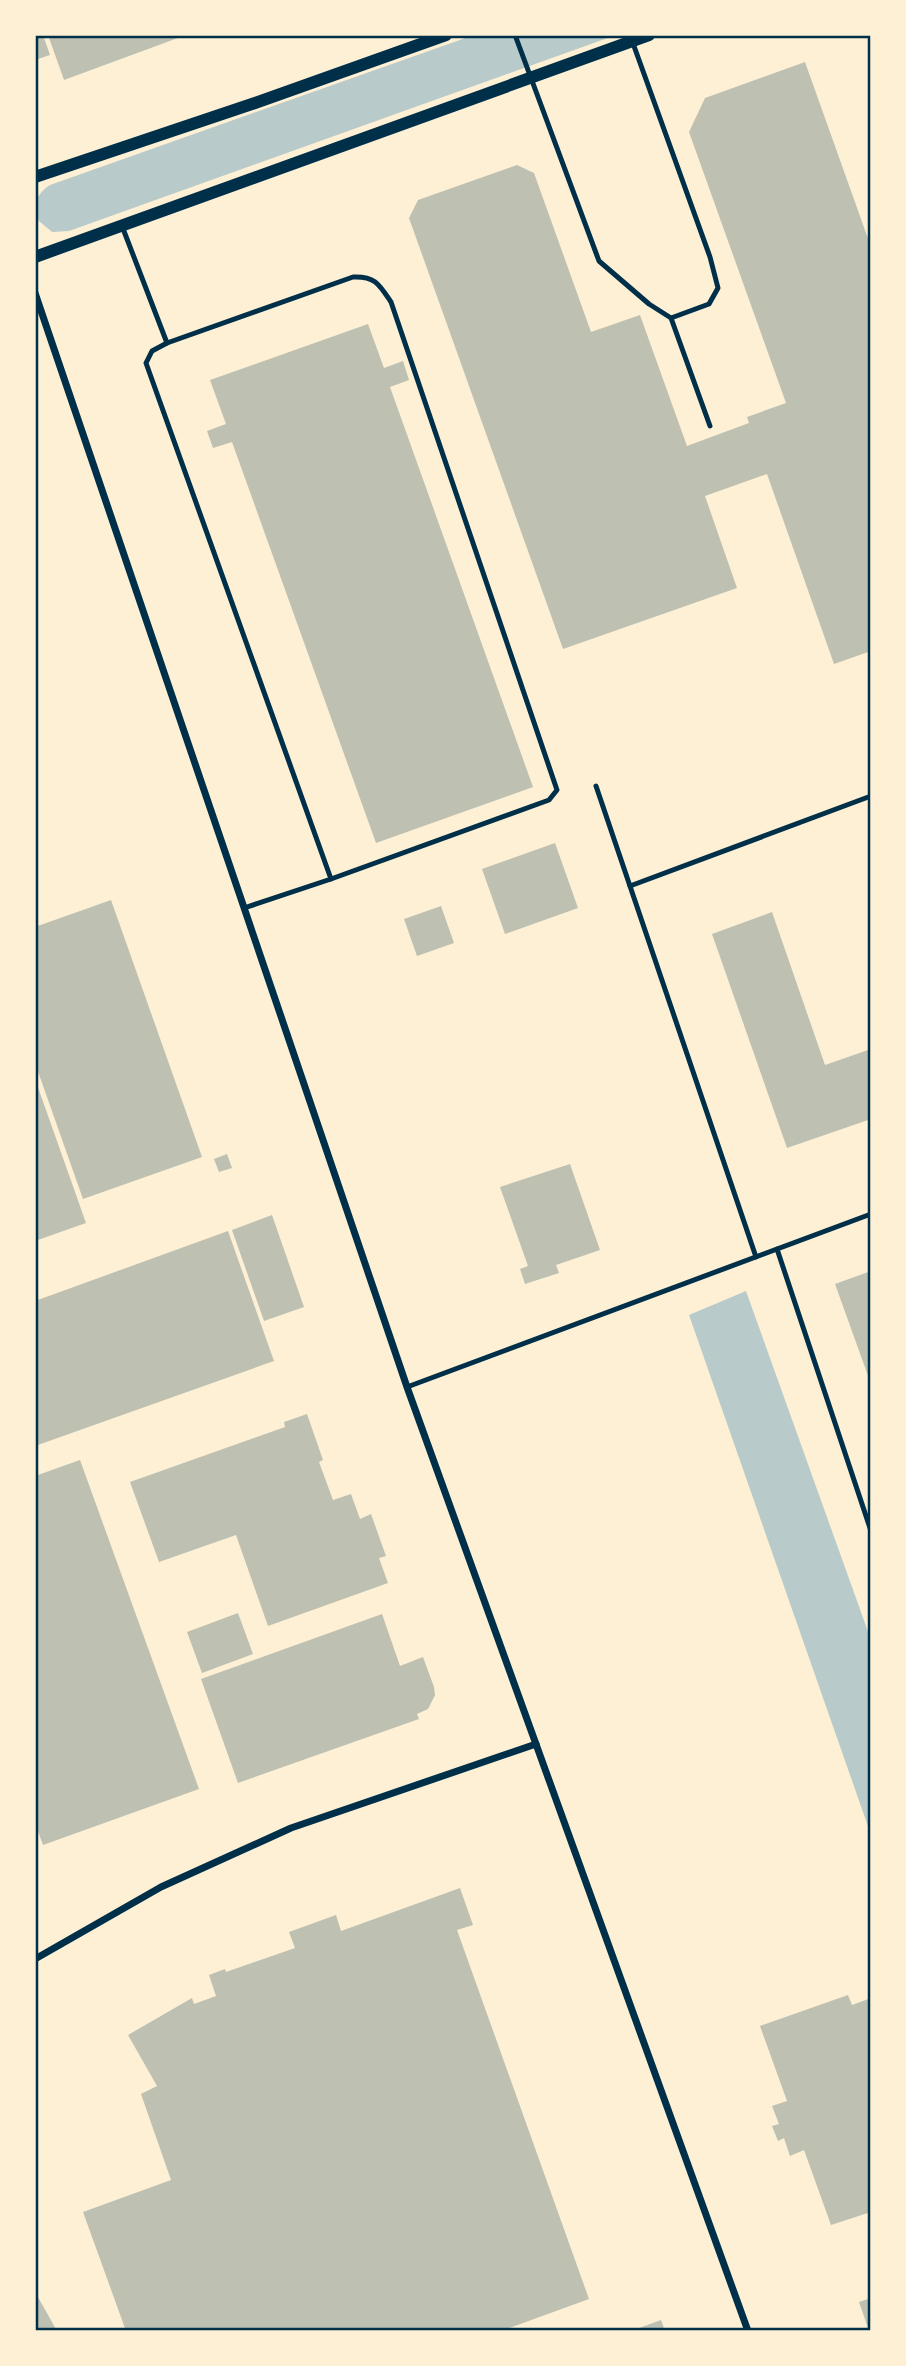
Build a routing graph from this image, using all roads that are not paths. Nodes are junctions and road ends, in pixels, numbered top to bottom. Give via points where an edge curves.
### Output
1 (446, 35) edge
2 (515, 35) edge
3 (649, 35) edge
4 (631, 38) edge
5 (530, 78) junction
6 (35, 177) edge
7 (122, 226) junction
8 (35, 257) edge
9 (35, 293) edge
10 (671, 318) junction
11 (167, 343) junction
12 (710, 426) dead end
13 (596, 786) dead end
14 (871, 796) edge
15 (331, 879) junction
16 (630, 886) junction
17 (244, 908) junction
18 (871, 1214) edge
19 (777, 1249) junction
20 (756, 1257) junction
21 (407, 1387) junction
22 (871, 1531) edge
23 (536, 1744) junction
24 (35, 1958) edge
25 (748, 2331) edge

1 - 6 street
2 - 5 lane
3 - 4 street
4 - 5 street
4 - 10 lane via 718,288 709,304
5 - 7 street
5 - 10 lane via 599,261
7 - 8 street
7 - 11 lane
9 - 17 street
10 - 12 lane
11 - 15 lane via 152,351 146,363
11 - 15 lane via 353,277 368,276 380,285 391,302 557,790 548,800
13 - 16 lane
14 - 16 lane
15 - 17 lane
16 - 20 lane
17 - 21 street
18 - 19 lane
19 - 20 lane
19 - 22 lane
20 - 21 lane
21 - 23 street
23 - 24 street via 291,1828 161,1887
23 - 25 street

